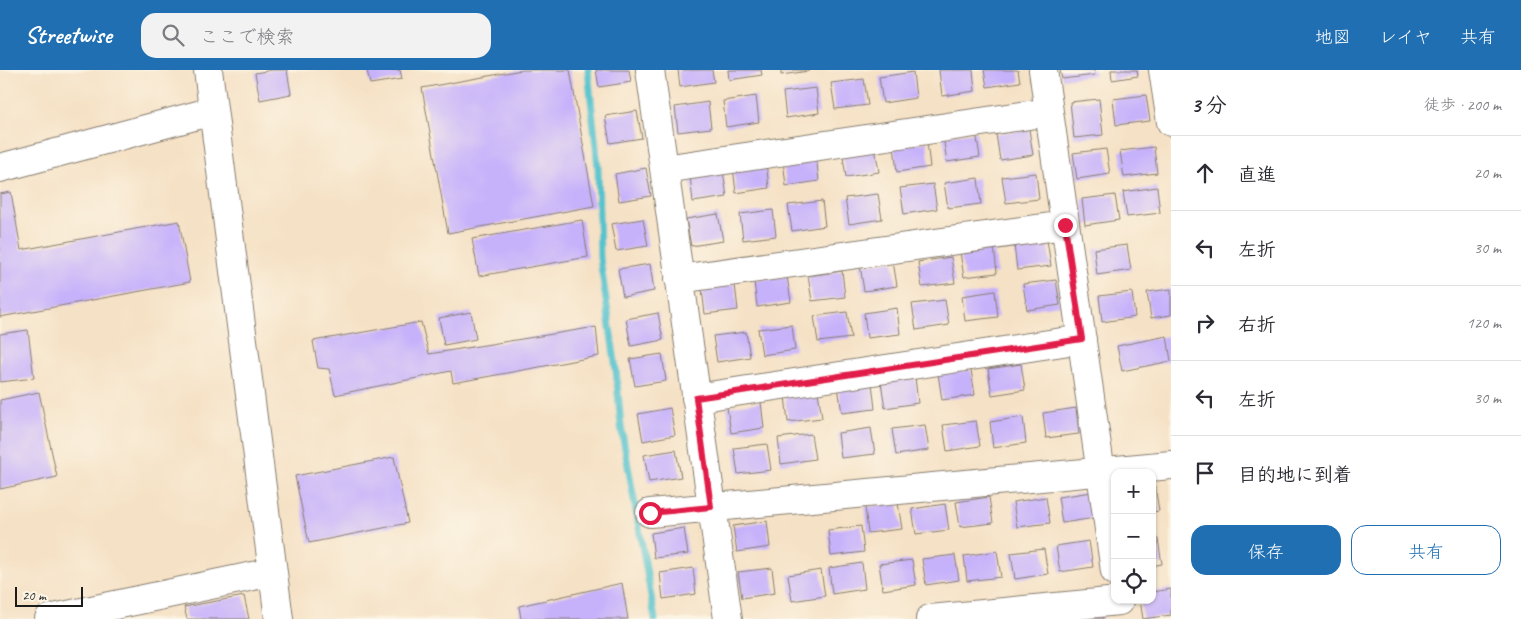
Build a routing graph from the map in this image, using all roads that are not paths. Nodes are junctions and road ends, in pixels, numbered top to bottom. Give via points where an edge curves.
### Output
1 (208, 70) edge
2 (650, 70) edge
3 (1043, 70) edge
4 (1163, 70) edge
5 (213, 111) junction
6 (1049, 112) junction
7 (1171, 122) edge
8 (0, 168) edge
9 (664, 169) junction
10 (1065, 225) junction
11 (679, 279) junction
12 (1082, 339) junction
13 (696, 398) junction
14 (1171, 465) edge
15 (1101, 471) junction
16 (711, 507) junction
17 (650, 513) dead end
18 (1113, 559) edge
19 (272, 572) junction
20 (1120, 607) edge
21 (49, 619) edge
22 (279, 619) edge
23 (728, 619) edge
24 (930, 619) edge

1 - 5 street
2 - 9 street
3 - 6 street
4 - 7 street
5 - 8 street
5 - 19 street
6 - 9 street
6 - 10 street
9 - 11 street
10 - 11 street
10 - 12 street
11 - 13 street
12 - 13 street
12 - 15 street
13 - 16 street
14 - 15 street
15 - 16 street
15 - 18 street
16 - 17 street
16 - 23 street
19 - 21 street
19 - 22 street
20 - 24 street

